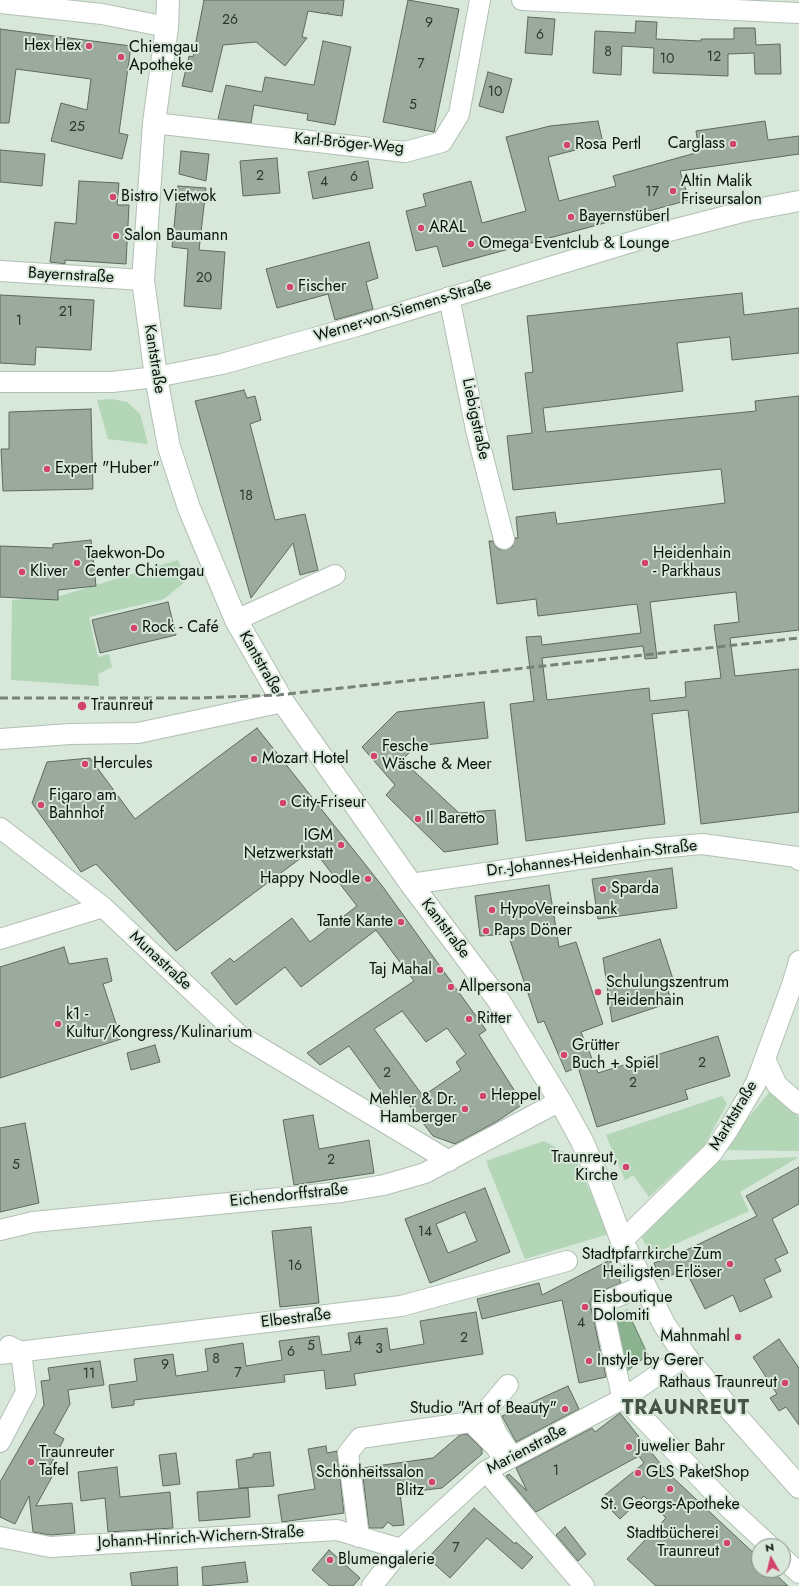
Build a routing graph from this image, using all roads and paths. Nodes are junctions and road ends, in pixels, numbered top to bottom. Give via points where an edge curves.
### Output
1 (168, 0) edge
2 (480, 0) edge
3 (522, 0) edge
4 (0, 3) edge
5 (799, 13) edge
6 (167, 27) junction
7 (154, 123) junction
8 (799, 201) edge
9 (0, 271) edge
10 (143, 280) junction
11 (449, 297) junction
12 (156, 377) junction
13 (0, 382) edge
14 (504, 540) dead end
15 (335, 575) dead end
16 (236, 620) junction
17 (283, 702) junction
18 (0, 739) edge
19 (0, 828) edge
20 (798, 858) edge
21 (411, 884) junction
22 (103, 907) junction
23 (0, 939) edge
24 (799, 961) edge
25 (765, 1059) junction
26 (560, 1101) junction
27 (799, 1104) edge
28 (448, 1161) junction
29 (0, 1230) edge
30 (622, 1242) junction
31 (567, 1261) dead end
32 (645, 1285) junction
33 (0, 1342) edge
34 (21, 1352) junction
35 (0, 1354) edge
36 (685, 1356) junction
37 (508, 1385) dead end
38 (624, 1398) junction
39 (0, 1442) edge
40 (509, 1459) junction
41 (486, 1471) junction
42 (799, 1487) edge
43 (359, 1536) junction
44 (0, 1537) edge
45 (758, 1538) edge
46 (401, 1549) junction
47 (791, 1566) edge
48 (799, 1573) edge
49 (372, 1586) edge
50 (584, 1586) edge

1 - 6 main road, Kantstraße
2 - 7 street, Karl-Bröger-Weg via 459,114 442,142 405,152
3 - 5 street
4 - 6 street via 102,14
6 - 7 main road, Kantstraße
7 - 10 main road, Kantstraße
8 - 11 street, Werner-von-Siemens-Straße via 746,211 661,233
9 - 10 street, Bayernstraße
10 - 12 main road, Kantstraße
11 - 12 street, Werner-von-Siemens-Straße via 222,364
11 - 14 street, Liebigstraße via 476,430
12 - 13 street, Werner-von-Siemens-Straße via 112,382
12 - 16 main road, Kantstraße via 169,447 189,508
15 - 16 street
16 - 17 main road, Kantstraße
17 - 18 street via 138,733
17 - 21 main road, Kantstraße
19 - 22 street, Munastraße
20 - 21 street, Dr.-Johannes-Heidenhain-Straße via 702,844 647,849
21 - 26 main road, Kantstraße via 499,1001
22 - 23 street
22 - 28 street, Munastraße via 239,1035
24 - 25 street, Marktstraße
25 - 27 street via 777,1085
25 - 30 street, Marktstraße via 756,1083 712,1153
26 - 28 street, Eichendorffstraße
26 - 30 main road, Kantstraße via 582,1141
28 - 29 street, Eichendorffstraße via 418,1175 384,1185 342,1192 33,1222
30 - 32 main road, Kantstraße
31 - 34 street, Elbestraße via 400,1306
32 - 36 main road, Kantstraße via 664,1324
32 - 38 street via 602,1303
33 - 34 street
34 - 35 street, Elbestraße
34 - 39 street via 26,1392
36 - 38 street, Marienstraße
36 - 42 main road, Kantstraße
37 - 40 street via 487,1410
38 - 40 street, Marienstraße
38 - 45 street via 725,1515
40 - 41 street, Marienstraße
40 - 43 street via 472,1422 360,1438 348,1453
41 - 46 street, Marienstraße
41 - 50 street
43 - 44 street, Johann-Hinrich-Wichern-Straße via 337,1530 50,1547
43 - 46 street, Johann-Hinrich-Wichern-Straße
46 - 49 street, Marienstraße
47 - 48 street

